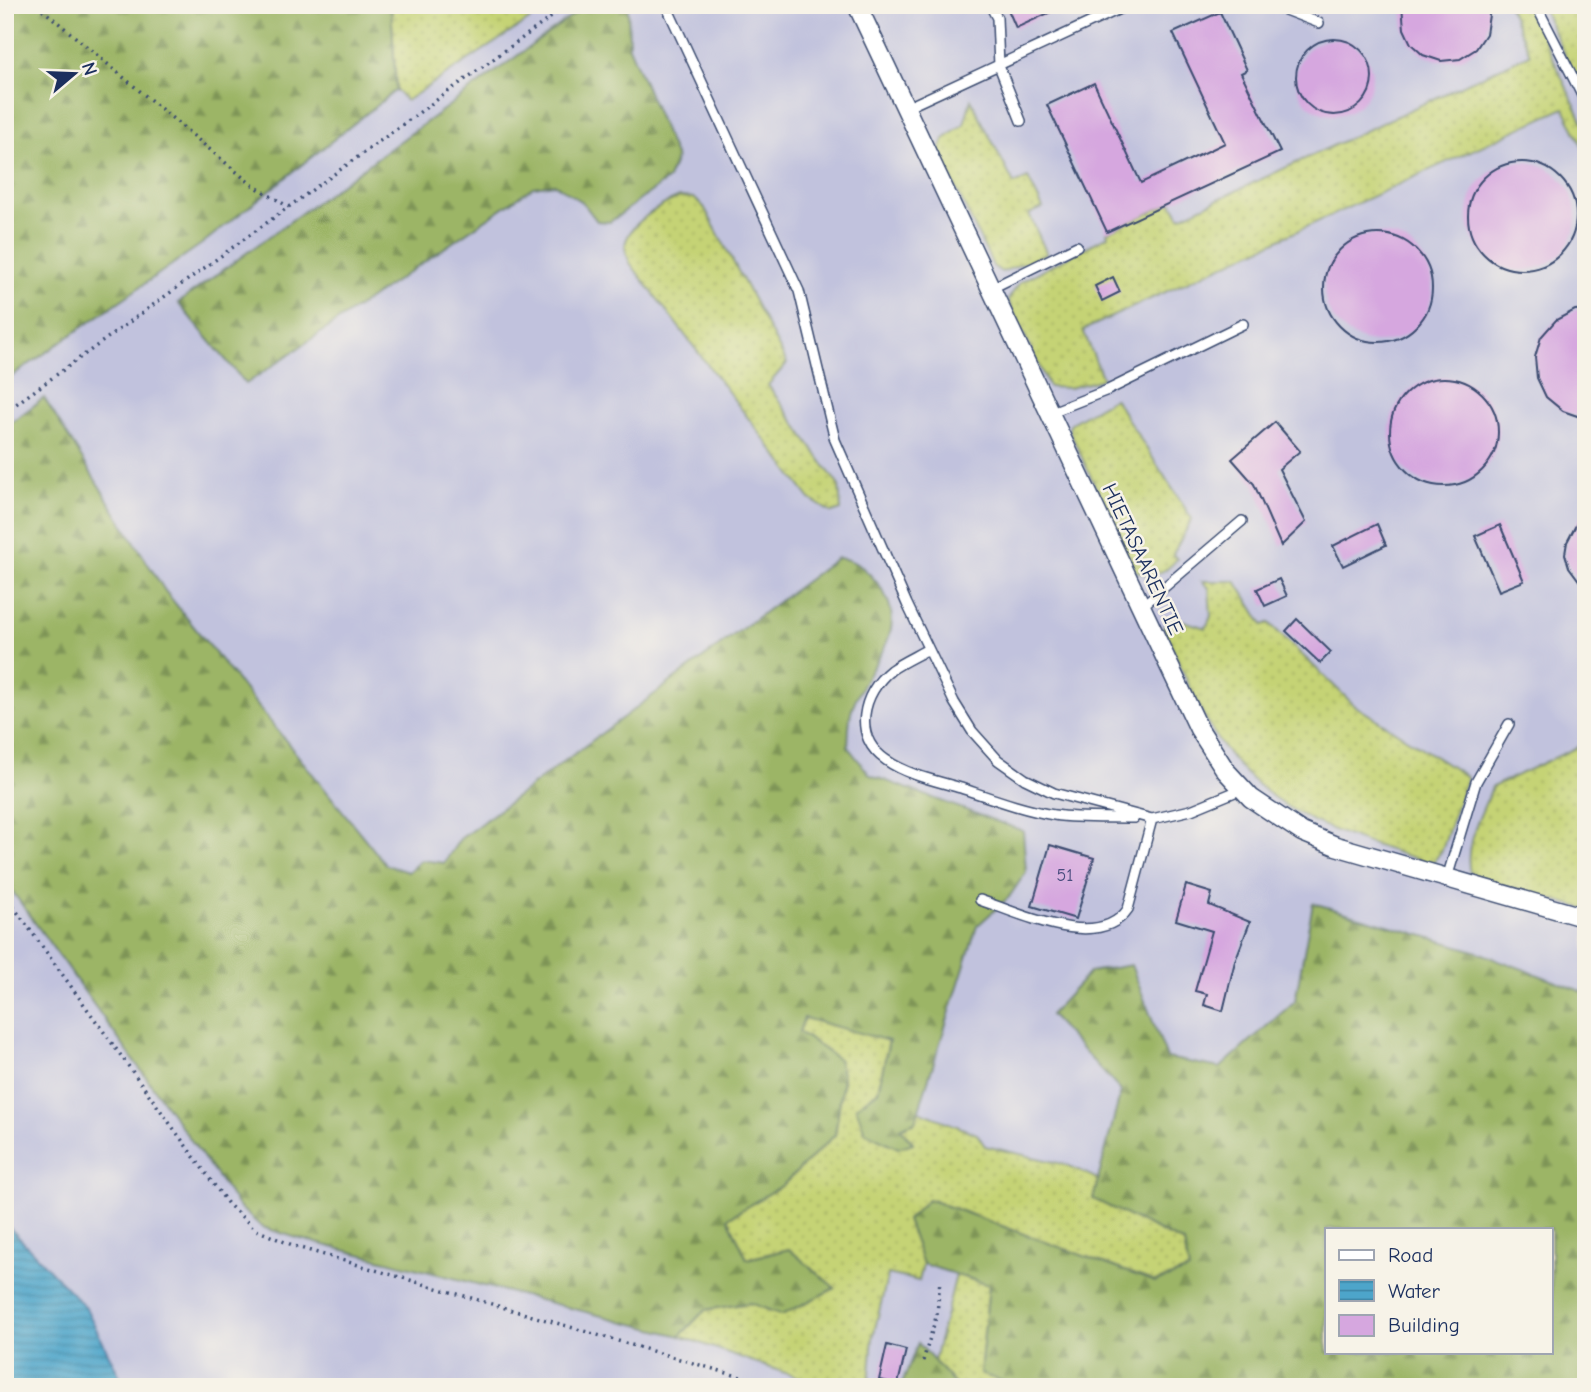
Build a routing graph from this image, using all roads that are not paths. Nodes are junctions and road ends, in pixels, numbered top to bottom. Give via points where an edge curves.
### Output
1 (666, 5) edge
2 (857, 5) edge
3 (990, 5) edge
4 (1128, 5) edge
5 (1272, 5) edge
6 (1536, 5) edge
7 (1319, 23) dead end
8 (999, 66) junction
9 (1586, 103) edge
10 (906, 108) junction
11 (1021, 121) dead end
12 (1077, 246) dead end
13 (990, 289) junction
14 (1243, 324) dead end
15 (1049, 413) junction
16 (1241, 521) dead end
17 (1141, 607) junction
18 (928, 649) junction
19 (1508, 724) dead end
20 (1242, 789) junction
21 (1153, 819) junction
22 (1447, 878) junction
23 (980, 900) dead end
24 (1586, 918) edge

1 - 18 lane via 799,291 835,440
2 - 10 street, HIETASAARENTIE
3 - 8 lane via 997,18
4 - 8 lane
5 - 7 lane
6 - 9 lane
8 - 10 lane
8 - 11 lane
10 - 13 street, HIETASAARENTIE
12 - 13 lane
13 - 15 street, HIETASAARENTIE
14 - 15 lane via 1108,390
15 - 17 street, HIETASAARENTIE
16 - 17 lane
17 - 20 street, HIETASAARENTIE via 1205,740
18 - 21 lane via 972,731 998,760 1054,793
18 - 21 lane via 891,670 866,702 867,739 888,762 1054,815
19 - 22 lane via 1476,782
20 - 21 lane via 1191,810
20 - 22 street, HIETASAARENTIE via 1270,813 1314,837
21 - 23 lane via 1128,909 1120,921 1101,928 1066,928
22 - 24 street, HIETASAARENTIE

